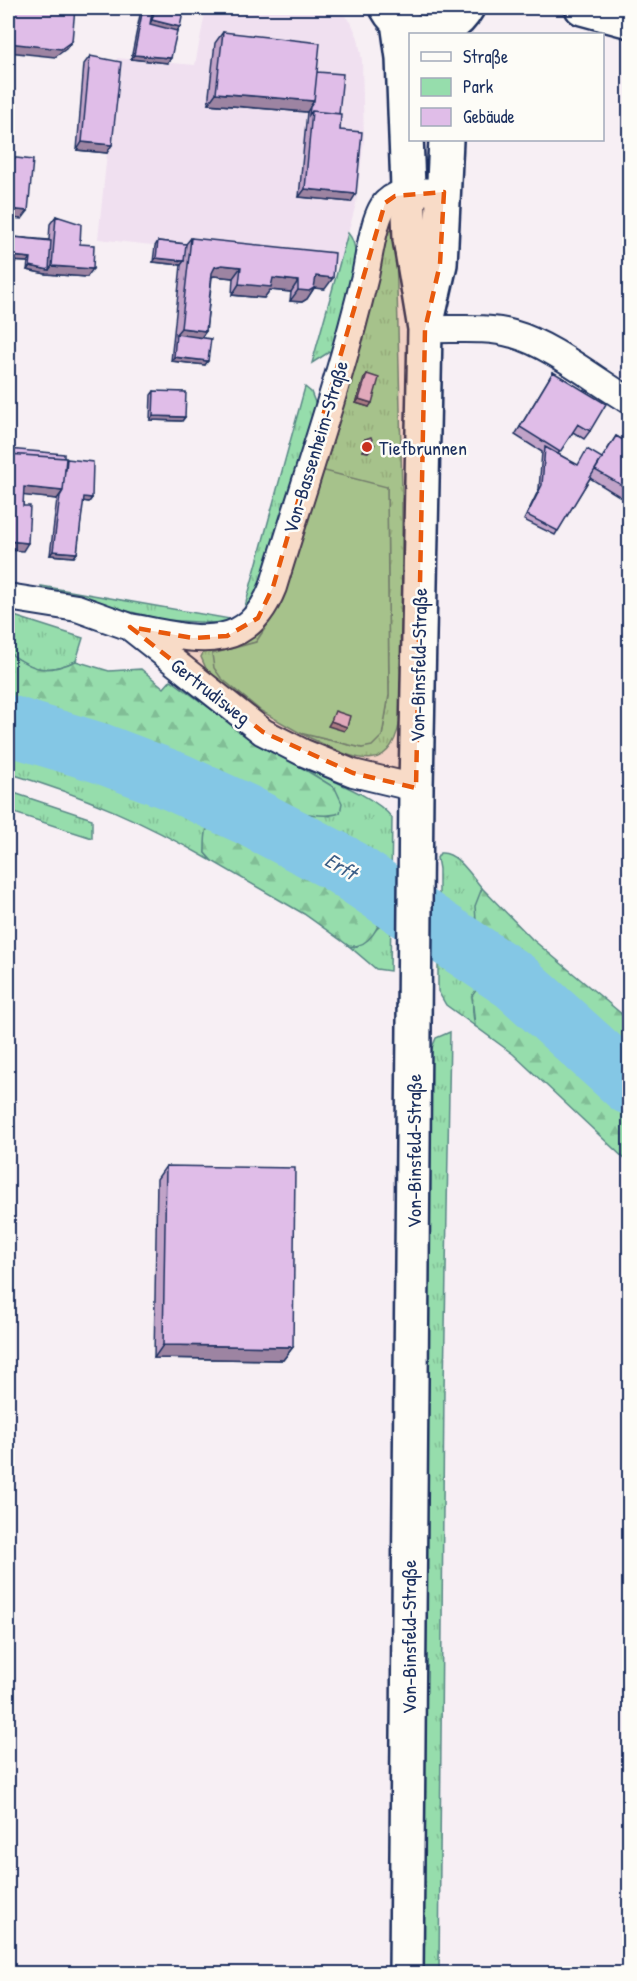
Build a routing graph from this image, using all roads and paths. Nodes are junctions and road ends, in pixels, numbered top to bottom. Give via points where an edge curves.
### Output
1 (582, 8) edge
2 (389, 13) edge
3 (465, 15) edge
4 (630, 21) edge
5 (447, 141) edge
6 (444, 192) junction
7 (408, 193) junction
8 (425, 329) junction
9 (630, 401) edge
10 (8, 597) edge
11 (130, 627) junction
12 (416, 788) junction
13 (406, 1974) edge

1 - 4 main road
2 - 3 main road via 413,31 431,33 447,28
2 - 7 main road, Von-Binsfeld-Straße via 403,58
5 - 6 main road, Von-Binsfeld-Straße
6 - 7 street, Von-Bassenheim-Straße
6 - 8 main road, Von-Binsfeld-Straße via 440,264
7 - 8 main road, Von-Binsfeld-Straße via 410,239
7 - 11 street, Von-Bassenheim-Straße via 385,203 378,220 359,303 296,512 273,587 258,618 246,629 227,636 193,638
8 - 9 street via 513,334 543,347
8 - 12 main road, Von-Binsfeld-Straße
10 - 11 street, Gertrudisweg via 77,608
11 - 12 street, Gertrudisweg via 263,732 353,773
12 - 13 main road, Von-Binsfeld-Straße

